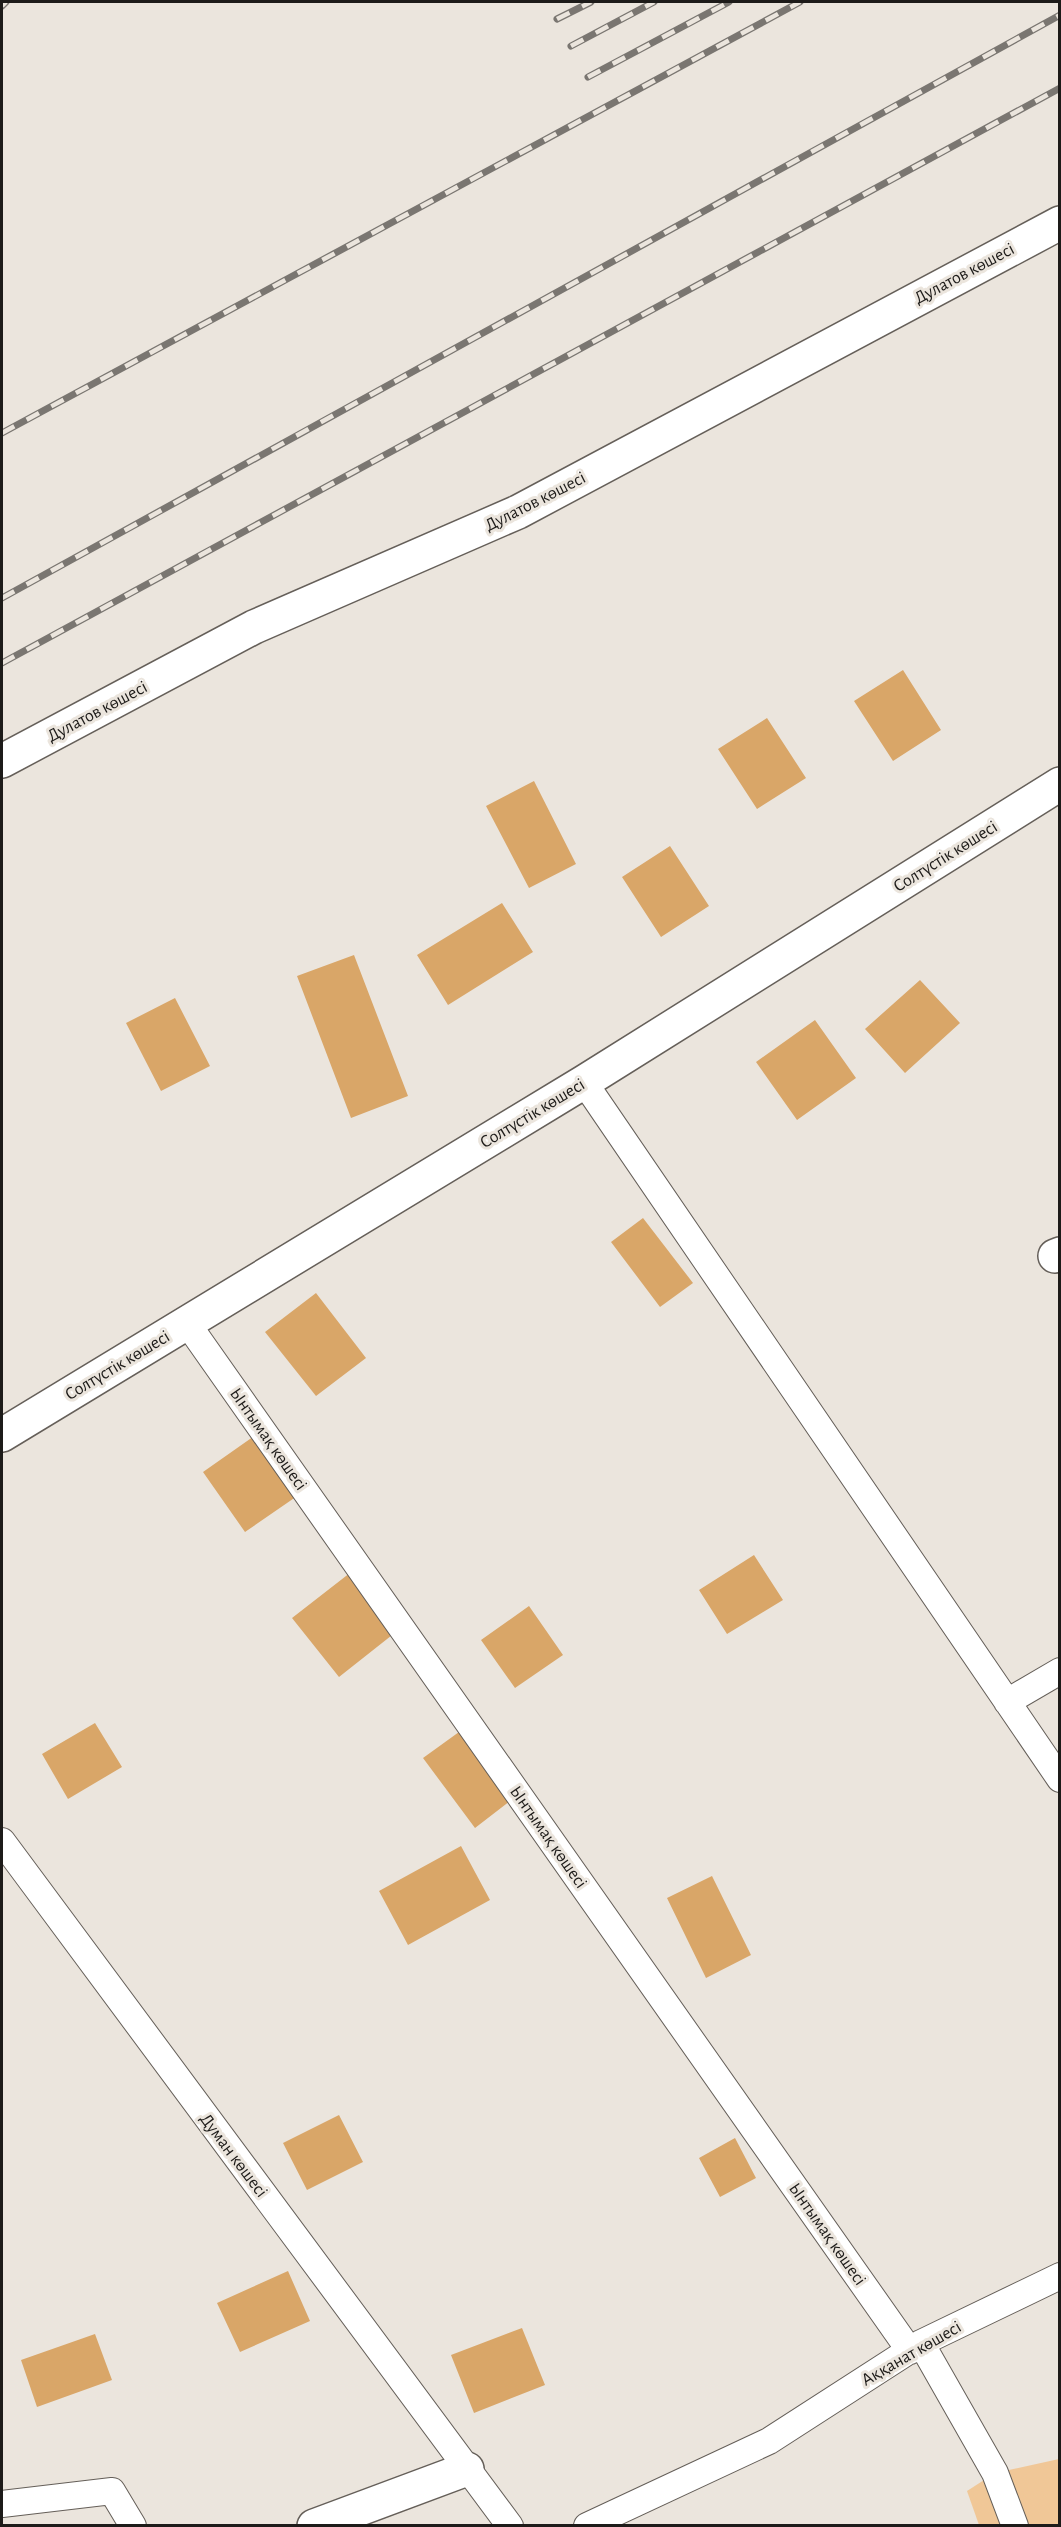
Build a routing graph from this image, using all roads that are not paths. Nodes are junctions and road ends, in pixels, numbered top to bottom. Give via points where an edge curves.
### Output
1 (1059, 223) edge
2 (2, 761) edge
3 (1059, 784) edge
4 (584, 1082) junction
5 (187, 1323) junction
6 (2, 1435) edge
7 (1059, 1671) edge
8 (1007, 1702) junction
9 (1059, 1779) edge
10 (2, 1841) edge
11 (1059, 2276) edge
12 (916, 2347) junction
13 (467, 2469) junction
14 (2, 2504) edge
15 (133, 2526) edge
16 (314, 2526) edge
17 (510, 2526) edge
18 (586, 2526) edge
19 (1014, 2526) edge

1 - 2 street, Дулатов көшесі via 518,512 254,627
3 - 4 street, Солтүстік көшесі
4 - 5 street, Солтүстік көшесі
4 - 8 lane
5 - 6 street, Солтүстік көшесі
5 - 12 lane, Ынтымақ көшесі
7 - 8 lane
8 - 9 lane
10 - 13 lane, Думан көшесі
11 - 12 lane, Аққанат көшесі
12 - 18 lane, Аққанат көшесі via 769,2441
12 - 19 lane, Ынтымақ көшесі via 995,2473
13 - 16 street
13 - 17 lane, Думан көшесі
14 - 15 lane via 112,2491

